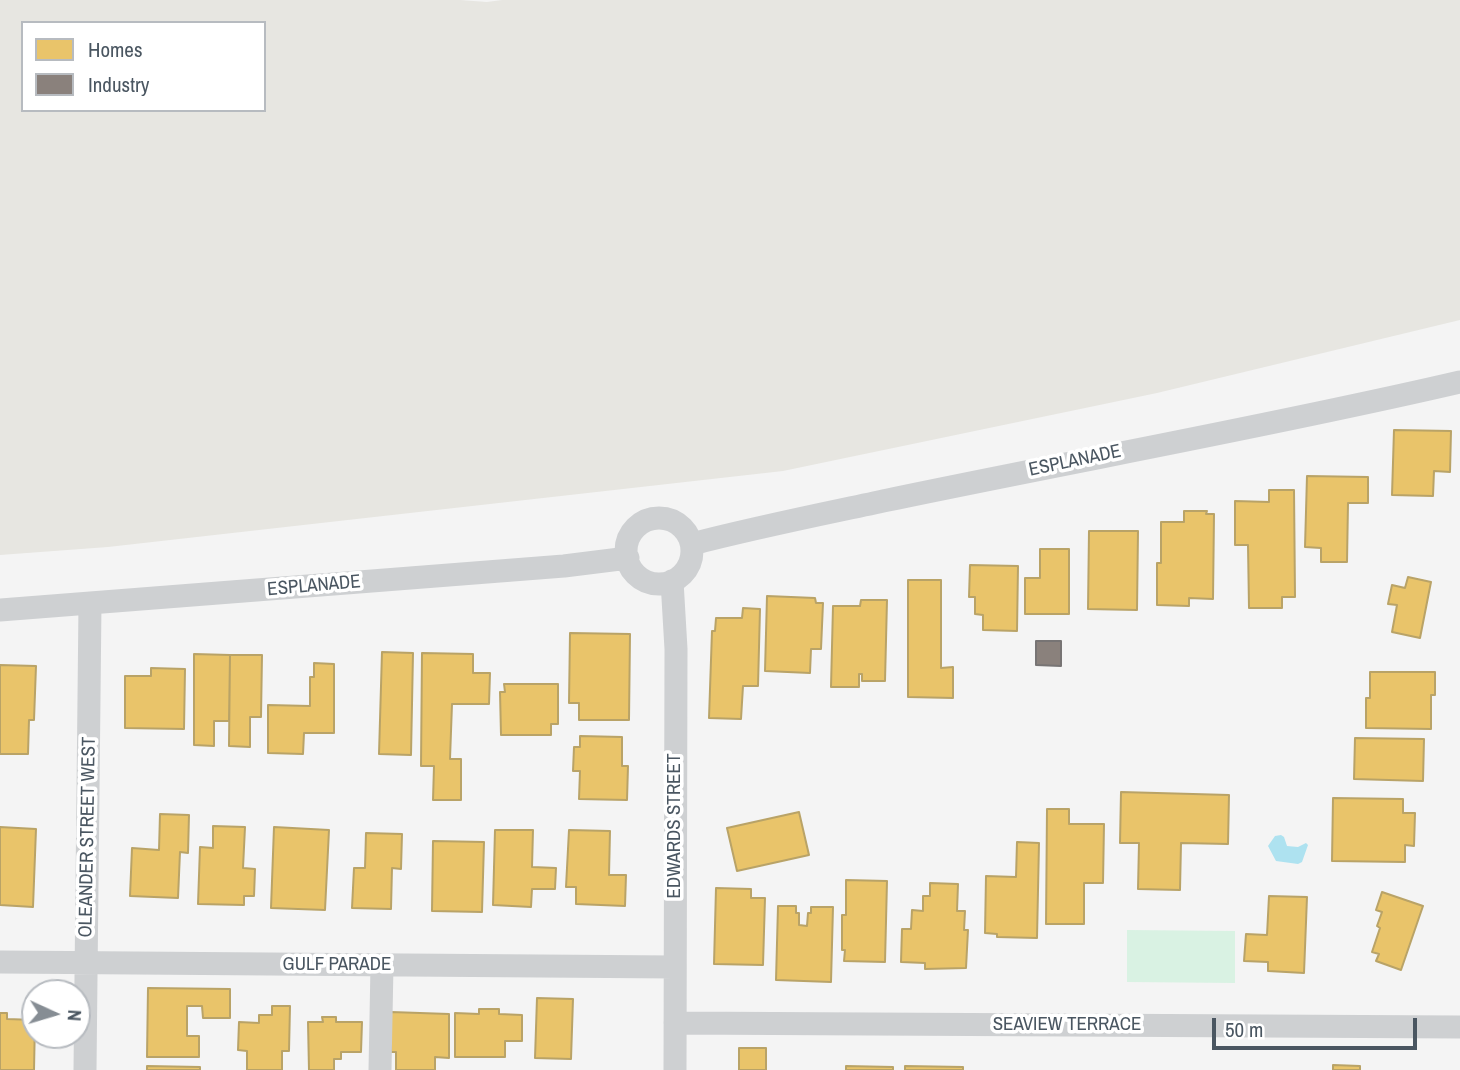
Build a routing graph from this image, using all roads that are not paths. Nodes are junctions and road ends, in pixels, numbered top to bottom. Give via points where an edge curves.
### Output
1 (1460, 382) edge
2 (692, 544) junction
3 (628, 558) junction
4 (672, 581) junction
5 (90, 604) junction
6 (0, 610) edge
7 (0, 962) edge
8 (86, 963) junction
9 (382, 965) junction
10 (675, 967) junction
11 (675, 1023) junction
12 (1460, 1027) edge
13 (85, 1070) edge
14 (380, 1070) edge
15 (675, 1070) edge

1 - 2 street, ESPLANADE
2 - 3 street via 681,526 663,518 652,519 635,529
2 - 4 street via 688,566
3 - 4 street via 639,577 661,584
3 - 5 street, ESPLANADE
4 - 10 street, EDWARDS STREET
5 - 6 street, ESPLANADE
5 - 8 street, OLEANDER STREET WEST
7 - 8 street, GULF PARADE
8 - 9 street, GULF PARADE
8 - 13 street, OLEANDER STREET WEST
9 - 10 street, GULF PARADE
9 - 14 street
10 - 11 street, EDWARDS STREET
11 - 12 street, SEAVIEW TERRACE
11 - 15 street, EDWARDS STREET

